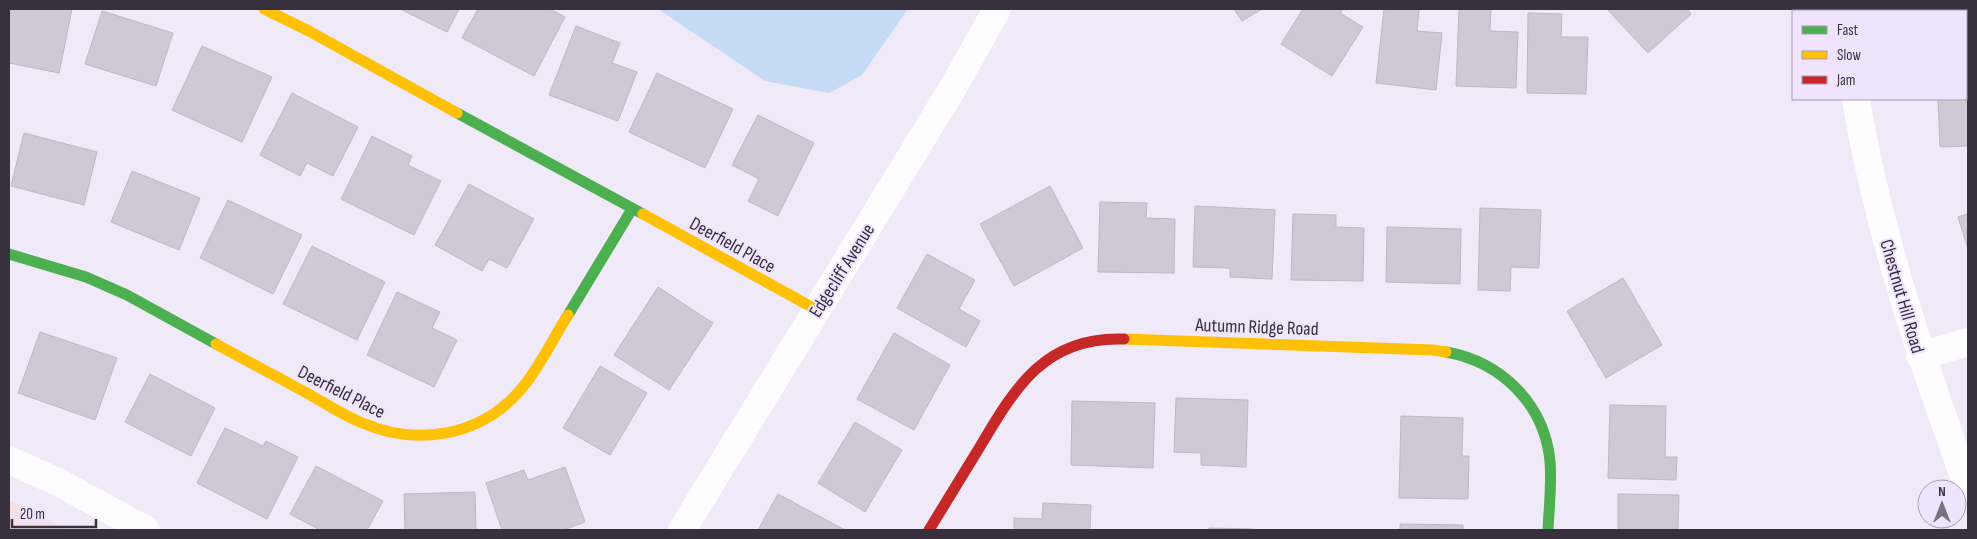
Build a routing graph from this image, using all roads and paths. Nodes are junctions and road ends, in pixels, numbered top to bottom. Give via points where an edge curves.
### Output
1 (264, 9) edge
2 (997, 9) edge
3 (1856, 100) edge
4 (632, 209) junction
5 (9, 254) edge
6 (817, 310) junction
7 (1968, 342) edge
8 (1920, 356) junction
9 (9, 460) edge
10 (1968, 488) edge
11 (146, 530) edge
12 (682, 530) edge
13 (928, 530) edge
14 (1548, 530) edge

1 - 4 street, Deerfield Place
2 - 6 street, Edgecliff Avenue via 954,86
3 - 8 street, Chestnut Hill Road via 1888,251
4 - 5 street, Deerfield Place via 526,383 512,400 477,424 436,437 400,436 359,422 127,295 86,277
4 - 6 street, Deerfield Place
6 - 12 street, Edgecliff Avenue
7 - 8 street
8 - 10 street, Chestnut Hill Road
9 - 11 street via 58,482
13 - 14 street, Autumn Ridge Road via 1024,379 1057,353 1097,340 1118,339 1433,350 1476,359 1511,381 1537,415 1549,455

